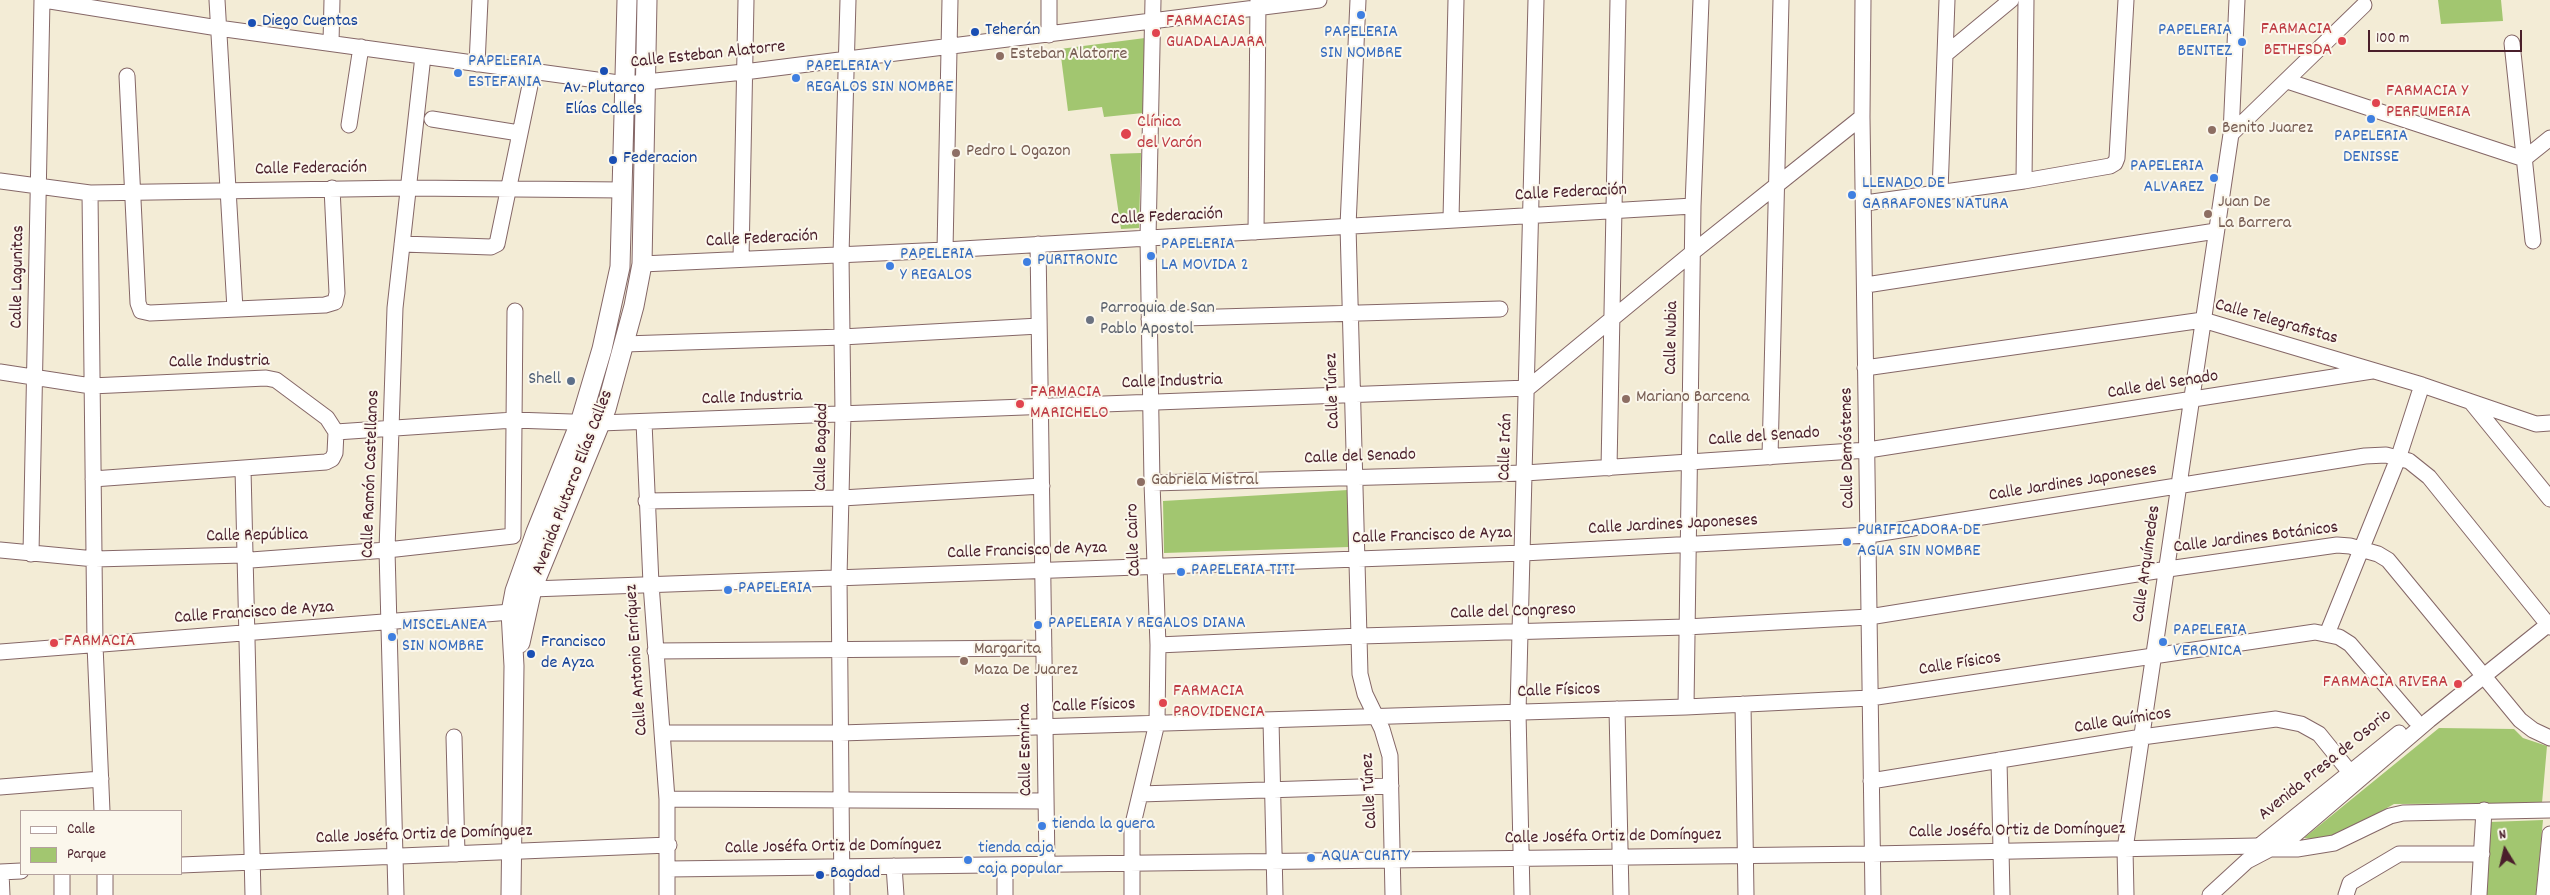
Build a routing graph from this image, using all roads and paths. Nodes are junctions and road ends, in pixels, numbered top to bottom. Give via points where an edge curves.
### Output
1 (43, 0) edge
2 (217, 0) edge
3 (332, 0) edge
4 (480, 0) edge
5 (627, 0) edge
6 (646, 0) edge
7 (746, 0) edge
8 (848, 0) edge
9 (950, 0) edge
10 (1049, 0) edge
11 (1153, 0) edge
12 (1319, 0) edge
13 (1358, 0) edge
14 (1456, 0) edge
15 (1536, 0) edge
16 (1618, 0) edge
17 (1701, 0) edge
18 (1781, 0) edge
19 (1862, 0) edge
20 (1947, 0) edge
21 (2011, 0) edge
22 (2026, 0) edge
23 (2126, 0) edge
24 (2237, 0) edge
25 (1258, 4) edge
26 (2364, 5) dead end
27 (1153, 22) junction
28 (218, 28) junction
29 (1049, 35) junction
30 (331, 43) junction
31 (2512, 43) dead end
32 (949, 47) junction
33 (361, 48) junction
34 (1946, 53) junction
35 (423, 56) junction
36 (847, 60) junction
37 (477, 64) junction
38 (533, 71) junction
39 (744, 72) junction
40 (127, 76) dead end
41 (2287, 80) junction
42 (626, 84) junction
43 (645, 84) junction
44 (1862, 117) junction
45 (432, 119) dead end
46 (349, 125) dead end
47 (519, 134) junction
48 (2231, 134) junction
49 (2550, 138) edge
50 (2524, 159) junction
51 (0, 181) edge
52 (2024, 181) junction
53 (1777, 185) junction
54 (40, 186) junction
55 (332, 188) junction
56 (408, 188) junction
57 (507, 189) junction
58 (229, 190) junction
59 (623, 190) junction
60 (132, 192) junction
61 (1940, 192) junction
62 (90, 193) junction
63 (1865, 203) junction
64 (1693, 206) junction
65 (1612, 210) junction
66 (1531, 214) junction
67 (1451, 219) junction
68 (1348, 226) junction
69 (2216, 231) junction
70 (1256, 232) junction
71 (1148, 238) junction
72 (2533, 241) dead end
73 (402, 244) junction
74 (1038, 244) junction
75 (945, 250) junction
76 (1693, 252) junction
77 (841, 255) junction
78 (741, 260) junction
79 (642, 264) junction
80 (1866, 285) junction
81 (235, 309) junction
82 (1500, 309) dead end
83 (516, 311) dead end
84 (1351, 313) junction
85 (1149, 319) junction
86 (1612, 319) junction
87 (2203, 320) junction
88 (1039, 326) junction
89 (842, 337) junction
90 (624, 344) junction
91 (1866, 368) junction
92 (2372, 371) junction
93 (0, 372) edge
94 (36, 378) junction
95 (2422, 385) junction
96 (91, 386) junction
97 (1528, 388) junction
98 (1353, 394) junction
99 (2193, 400) junction
100 (2470, 400) junction
101 (1150, 402) junction
102 (1040, 407) junction
103 (843, 414) junction
104 (514, 420) junction
105 (644, 422) junction
106 (2550, 422) edge
107 (580, 423) junction
108 (600, 423) junction
109 (392, 428) junction
110 (336, 432) junction
111 (1868, 450) junction
112 (2399, 456) junction
113 (1770, 457) junction
114 (1690, 462) junction
115 (1609, 468) junction
116 (243, 469) junction
117 (1525, 472) junction
118 (1355, 476) junction
119 (93, 479) junction
120 (1152, 483) junction
121 (1042, 486) junction
122 (2178, 486) junction
123 (842, 498) junction
124 (2550, 499) edge
125 (646, 501) junction
126 (1869, 535) junction
127 (540, 544) junction
128 (1688, 544) junction
129 (2361, 547) junction
130 (0, 550) edge
131 (387, 550) junction
132 (1523, 553) junction
133 (31, 554) junction
134 (243, 556) junction
135 (95, 559) junction
136 (1358, 559) junction
137 (1154, 566) junction
138 (2168, 569) junction
139 (1043, 570) junction
140 (839, 577) junction
141 (651, 584) junction
142 (532, 589) junction
143 (512, 612) junction
144 (1869, 617) junction
145 (2548, 621) edge
146 (389, 622) junction
147 (1686, 626) junction
148 (1521, 632) junction
149 (246, 633) junction
150 (2327, 634) junction
151 (1360, 636) junction
152 (95, 644) junction
153 (1158, 645) junction
154 (1044, 648) junction
155 (840, 650) junction
156 (655, 651) junction
157 (0, 652) edge
158 (2155, 654) junction
159 (514, 666) junction
160 (2481, 673) junction
161 (1870, 698) junction
162 (1742, 704) junction
163 (1686, 707) junction
164 (1617, 709) junction
165 (1518, 712) junction
166 (1374, 715) junction
167 (1271, 720) junction
168 (2415, 720) junction
169 (1157, 723) junction
170 (1045, 727) junction
171 (662, 733) junction
172 (840, 733) junction
173 (454, 737) dead end
174 (2142, 737) junction
175 (2550, 738) edge
176 (1999, 760) junction
177 (2354, 776) junction
178 (101, 779) junction
179 (1871, 781) junction
180 (1391, 786) junction
181 (0, 787) edge
182 (1273, 790) junction
183 (1140, 794) junction
184 (667, 800) junction
185 (841, 800) junction
186 (1046, 801) junction
187 (102, 810) edge
188 (2480, 810) junction
189 (2550, 810) edge
190 (2550, 834) edge
191 (669, 845) junction
192 (2256, 846) junction
193 (2125, 849) junction
194 (2272, 849) junction
195 (2001, 851) junction
196 (512, 852) junction
197 (457, 854) junction
198 (1872, 854) junction
199 (2478, 854) junction
200 (1746, 855) junction
201 (395, 856) junction
202 (1621, 856) junction
203 (1521, 857) junction
204 (1392, 859) junction
205 (1274, 861) junction
206 (2247, 861) junction
207 (252, 862) junction
208 (1047, 864) junction
209 (1132, 864) junction
210 (182, 865) edge
211 (1005, 865) junction
212 (894, 866) junction
213 (842, 867) junction
214 (668, 869) junction
215 (20, 871) edge
216 (0, 872) edge
217 (62, 875) edge
218 (105, 875) edge
219 (2546, 891) edge
220 (2, 895) edge
221 (62, 895) edge
222 (105, 895) edge
223 (253, 895) edge
224 (396, 895) edge
225 (511, 895) edge
226 (667, 895) edge
227 (842, 895) edge
228 (896, 895) edge
229 (1005, 895) edge
230 (1132, 895) edge
231 (1275, 895) edge
232 (1393, 895) edge
233 (1522, 895) edge
234 (1621, 895) edge
235 (1746, 895) edge
236 (1873, 895) edge
237 (2002, 895) edge
238 (2126, 895) edge
239 (2210, 895) edge
240 (2346, 895) edge
241 (2478, 895) edge

1 - 28 street, Calle Esteban Alatorre
1 - 54 street, Calle Lagunitas
2 - 28 street
3 - 30 street
4 - 37 street
5 - 42 main road, Avenida Plutarco Elías Calles
6 - 43 main road, Avenida Plutarco Elías Calles
7 - 39 street
8 - 36 street, Calle Bagdad
9 - 32 street
10 - 29 street
11 - 27 street, Calle Cairo
12 - 25 street, Calle Esteban Alatorre
13 - 68 street, Calle Túnez
14 - 67 street
15 - 66 street, Calle Irán
16 - 65 street
17 - 64 street, Calle Nubia
18 - 53 street
19 - 44 street, Calle Demóstenes
20 - 34 street
21 - 34 street
22 - 52 street
23 - 52 street via 2115,163
24 - 48 street, Calle Arquímedes
25 - 27 street, Calle Esteban Alatorre
25 - 70 street
26 - 41 street
27 - 29 street, Calle Esteban Alatorre
27 - 71 street, Calle Cairo
28 - 30 street, Calle Esteban Alatorre
28 - 58 street
29 - 32 street, Calle Esteban Alatorre
30 - 33 street, Calle Esteban Alatorre
31 - 50 street
32 - 36 street, Calle Esteban Alatorre
32 - 75 street
33 - 35 street, Calle Esteban Alatorre
33 - 46 street
34 - 61 street
35 - 37 street, Calle Esteban Alatorre
35 - 56 street, Calle Ramón Castellanos
36 - 39 street, Calle Esteban Alatorre
36 - 77 street, Calle Bagdad
37 - 38 street, Calle Esteban Alatorre
38 - 42 street, Calle Esteban Alatorre
38 - 47 street
39 - 43 street, Calle Esteban Alatorre
39 - 78 street
40 - 60 street
41 - 48 street
41 - 50 street
42 - 43 street, Calle Esteban Alatorre
42 - 59 main road, Avenida Plutarco Elías Calles
43 - 79 main road, Avenida Plutarco Elías Calles
44 - 53 street
44 - 63 street, Calle Demóstenes
45 - 47 street
47 - 57 street
48 - 69 street, Calle Arquímedes
49 - 50 street
50 - 72 street
51 - 54 street, Calle Federación
52 - 61 street
53 - 76 street
53 - 113 street
54 - 62 street, Calle Federación
54 - 94 street, Calle Lagunitas
55 - 56 street, Calle Federación
55 - 58 street, Calle Federación
55 - 81 street via 335,302
56 - 57 street, Calle Federación
56 - 73 street, Calle Ramón Castellanos
57 - 59 street, Calle Federación
57 - 73 street via 498,241 494,246
58 - 60 street, Calle Federación
58 - 81 street
59 - 107 main road, Avenida Plutarco Elías Calles via 620,267 602,348
60 - 62 street, Calle Federación
60 - 81 street via 141,311
61 - 63 street
62 - 96 street
63 - 80 street, Calle Demóstenes
64 - 65 street, Calle Federación
64 - 76 street, Calle Nubia
65 - 66 street, Calle Federación
65 - 86 street
66 - 67 street, Calle Federación
66 - 97 street, Calle Irán
67 - 68 street, Calle Federación
68 - 70 street, Calle Federación
68 - 84 street, Calle Túnez
69 - 80 street
69 - 87 street, Calle Arquímedes
70 - 71 street, Calle Federación
71 - 74 street, Calle Federación
71 - 85 street, Calle Cairo
73 - 109 street, Calle Ramón Castellanos via 395,308
74 - 75 street, Calle Federación
74 - 88 street, Calle Esmirna
75 - 77 street, Calle Federación
76 - 86 street
76 - 114 street, Calle Nubia
77 - 78 street, Calle Federación
77 - 89 street, Calle Bagdad
78 - 79 street, Calle Federación
79 - 90 main road, Avenida Plutarco Elías Calles
80 - 91 street, Calle Demóstenes
82 - 84 street
83 - 104 street
84 - 85 street
84 - 98 street, Calle Túnez
85 - 101 street, Calle Cairo
86 - 97 street
86 - 115 street
87 - 91 street, Calle Telegrafistas
87 - 92 street, Calle Telegrafistas
87 - 99 street, Calle Arquímedes
88 - 89 street
88 - 102 street, Calle Esmirna
89 - 90 street
89 - 103 street, Calle Bagdad
90 - 108 main road, Avenida Plutarco Elías Calles
91 - 111 street, Calle Demóstenes
92 - 95 street, Calle Telegrafistas
92 - 99 street, Calle del Senado
93 - 94 street, Calle Industria
94 - 96 street, Calle Industria
94 - 133 street, Calle Lagunitas
95 - 100 street, Calle Telegrafistas
95 - 112 street
96 - 110 street, Calle Industria via 266,378 276,380 327,418
96 - 119 street
97 - 98 street, Calle Industria
97 - 117 street, Calle Irán
98 - 101 street, Calle Industria
98 - 118 street, Calle Túnez
99 - 111 street, Calle del Senado
99 - 122 street, Calle Arquímedes
100 - 106 street, Calle Telegrafistas via 2536,424
100 - 124 street
101 - 102 street, Calle Industria
101 - 120 street, Calle Cairo
102 - 103 street, Calle Industria
102 - 121 street, Calle Esmirna
103 - 105 street, Calle Industria
103 - 123 street, Calle Bagdad
104 - 107 street, Calle Industria
104 - 109 street, Calle Industria
104 - 131 street, Calle República via 513,536
105 - 108 street, Calle Industria
105 - 125 street, Calle Antonio Enríquez
107 - 108 street, Calle Industria
107 - 127 main road, Avenida Plutarco Elías Calles
108 - 127 main road, Avenida Plutarco Elías Calles
109 - 110 street, Calle Industria
109 - 131 street, Calle Ramón Castellanos
110 - 116 street via 335,453 329,461
111 - 113 street, Calle del Senado
111 - 126 street, Calle Demóstenes
112 - 122 street, Calle Jardines Japoneses via 2365,456
112 - 129 street
112 - 145 street via 2429,478
113 - 114 street, Calle del Senado
114 - 115 street, Calle del Senado
114 - 128 street, Calle Nubia
115 - 117 street, Calle del Senado
116 - 119 street
116 - 134 street
117 - 118 street, Calle del Senado
117 - 132 street, Calle Irán
118 - 120 street, Calle del Senado
118 - 136 street, Calle Túnez
119 - 135 street
120 - 137 street, Calle Cairo
121 - 123 street
121 - 139 street, Calle Esmirna
122 - 126 street, Calle Jardines Japoneses
122 - 138 street, Calle Arquímedes
123 - 125 street
123 - 140 street, Calle Bagdad
125 - 141 street, Calle Antonio Enríquez
126 - 128 street, Calle Jardines Japoneses
126 - 144 street, Calle Demóstenes
127 - 142 main road, Avenida Plutarco Elías Calles
127 - 143 main road, Avenida Plutarco Elías Calles via 515,591
128 - 132 street, Calle Jardines Japoneses
128 - 147 street, Calle Nubia
129 - 138 street, Calle Jardines Botánicos via 2338,545
129 - 150 street
129 - 160 street, Calle Jardines Botánicos via 2388,560
130 - 133 street, Calle República
131 - 134 street, Calle República via 251,560
131 - 146 street, Calle Ramón Castellanos
132 - 136 street, Calle Francisco de Ayza
132 - 148 street, Calle Irán
133 - 135 street, Calle República
134 - 135 street, Calle República
134 - 149 street
135 - 152 street
136 - 137 street, Calle Francisco de Ayza
136 - 151 street, Calle Túnez
137 - 139 street, Calle Francisco de Ayza
137 - 153 street, Calle Cairo
138 - 144 street, Calle Jardines Botánicos
138 - 158 street, Calle Arquímedes
139 - 140 street, Calle Francisco de Ayza
139 - 154 street, Calle Esmirna
140 - 141 street, Calle Francisco de Ayza
140 - 155 street, Calle Bagdad
141 - 142 street, Calle Francisco de Ayza
141 - 156 street, Calle Antonio Enríquez
142 - 159 main road, Avenida Plutarco Elías Calles
143 - 146 street, Calle Francisco de Ayza
143 - 159 main road, Avenida Plutarco Elías Calles
144 - 147 street, Calle del Congreso
144 - 161 street, Calle Demóstenes
145 - 160 street, Avenida Presa de Osorio
146 - 149 street, Calle Francisco de Ayza
146 - 201 street, Calle Ramón Castellanos
147 - 148 street, Calle del Congreso
147 - 163 street, Calle Nubia
148 - 151 street, Calle del Congreso
148 - 165 street, Calle Irán
149 - 152 street, Calle Francisco de Ayza
149 - 207 street
150 - 158 street, Calle Físicos via 2302,632
150 - 168 street, Calle Físicos via 2357,650
151 - 153 street, Calle del Congreso
151 - 166 street, Calle Túnez via 1362,684
152 - 157 street, Calle Francisco de Ayza
152 - 178 street
153 - 169 street, Calle Cairo
154 - 155 street
154 - 170 street, Calle Esmirna
155 - 156 street
155 - 172 street, Calle Bagdad
156 - 171 street, Calle Antonio Enríquez
158 - 161 street, Calle Físicos
158 - 174 street, Calle Arquímedes
159 - 196 main road, Avenida Plutarco Elías Calles
160 - 168 street, Avenida Presa de Osorio
160 - 175 street, Calle Jardines Botánicos via 2520,720
160 - 177 street, Avenida Presa de Osorio
161 - 162 street, Calle Físicos
161 - 179 street, Calle Demóstenes
162 - 163 street, Calle Físicos
162 - 200 street
163 - 164 street, Calle Físicos
164 - 165 street, Calle Físicos
164 - 202 street
165 - 166 street, Calle Físicos
165 - 203 street, Calle Irán
166 - 167 street, Calle Físicos
166 - 180 street, Calle Túnez via 1387,742
167 - 169 street, Calle Físicos
167 - 182 street
168 - 177 street, Avenida Presa de Osorio
169 - 170 street, Calle Físicos
169 - 183 street, Calle Cairo
170 - 172 street, Calle Físicos
170 - 186 street, Calle Esmirna
171 - 172 street, Calle Físicos
171 - 184 street, Calle Antonio Enríquez
172 - 185 street, Calle Bagdad
173 - 197 street
174 - 176 street, Calle Químicos
174 - 177 street, Calle Químicos via 2276,719 2290,720 2319,734
174 - 193 street, Calle Arquímedes
176 - 179 street, Calle Químicos
176 - 195 street
177 - 192 street, Avenida Presa de Osorio
177 - 194 street, Avenida Presa de Osorio via 2290,838
178 - 181 street
178 - 187 street
179 - 198 street, Calle Demóstenes
180 - 182 street
180 - 204 street, Calle Túnez
182 - 183 street
182 - 205 street
183 - 209 street, Calle Cairo via 1132,828
184 - 185 street
184 - 191 street, Calle Antonio Enríquez
185 - 186 street
185 - 213 street, Calle Bagdad
186 - 208 street, Calle Esmirna
188 - 189 street, Calle Joséfa Ortiz de Domínguez
188 - 194 street, Calle Joséfa Ortiz de Domínguez via 2403,812 2334,843
188 - 199 street
190 - 219 street
191 - 196 street, Calle Joséfa Ortiz de Domínguez
191 - 214 street, Calle Antonio Enríquez
192 - 193 street, Calle Joséfa Ortiz de Domínguez
192 - 194 street, Calle Joséfa Ortiz de Domínguez
192 - 206 street, Avenida Presa de Osorio
193 - 195 street, Calle Joséfa Ortiz de Domínguez
193 - 238 street, Calle Arquímedes
194 - 206 street, Avenida Presa de Osorio
195 - 198 street, Calle Joséfa Ortiz de Domínguez
195 - 237 street
196 - 197 street, Calle Joséfa Ortiz de Domínguez
196 - 225 main road, Avenida Plutarco Elías Calles
197 - 201 street, Calle Joséfa Ortiz de Domínguez
198 - 200 street, Calle Joséfa Ortiz de Domínguez
198 - 236 street, Calle Demóstenes
199 - 240 street via 2399,854 2350,883
199 - 241 street
200 - 202 street, Calle Joséfa Ortiz de Domínguez
200 - 235 street
201 - 207 street, Calle Joséfa Ortiz de Domínguez
201 - 224 street, Calle Ramón Castellanos
202 - 203 street, Calle Joséfa Ortiz de Domínguez
202 - 234 street
203 - 204 street, Calle Joséfa Ortiz de Domínguez
203 - 233 street, Calle Irán
204 - 205 street, Calle Joséfa Ortiz de Domínguez
204 - 232 street, Calle Túnez
205 - 209 street, Calle Joséfa Ortiz de Domínguez
205 - 231 street
206 - 239 street, Avenida Presa de Osorio
207 - 210 street, Calle Joséfa Ortiz de Domínguez
207 - 223 street
208 - 209 street, Calle Joséfa Ortiz de Domínguez
208 - 211 street, Calle Joséfa Ortiz de Domínguez
209 - 230 street, Calle Cairo
211 - 212 street, Calle Joséfa Ortiz de Domínguez
211 - 229 street
212 - 213 street, Calle Joséfa Ortiz de Domínguez
212 - 228 street
213 - 214 street, Calle Joséfa Ortiz de Domínguez
213 - 227 street, Calle Bagdad
214 - 226 street, Calle Antonio Enríquez
215 - 216 street
216 - 220 street
217 - 221 street
218 - 222 street

